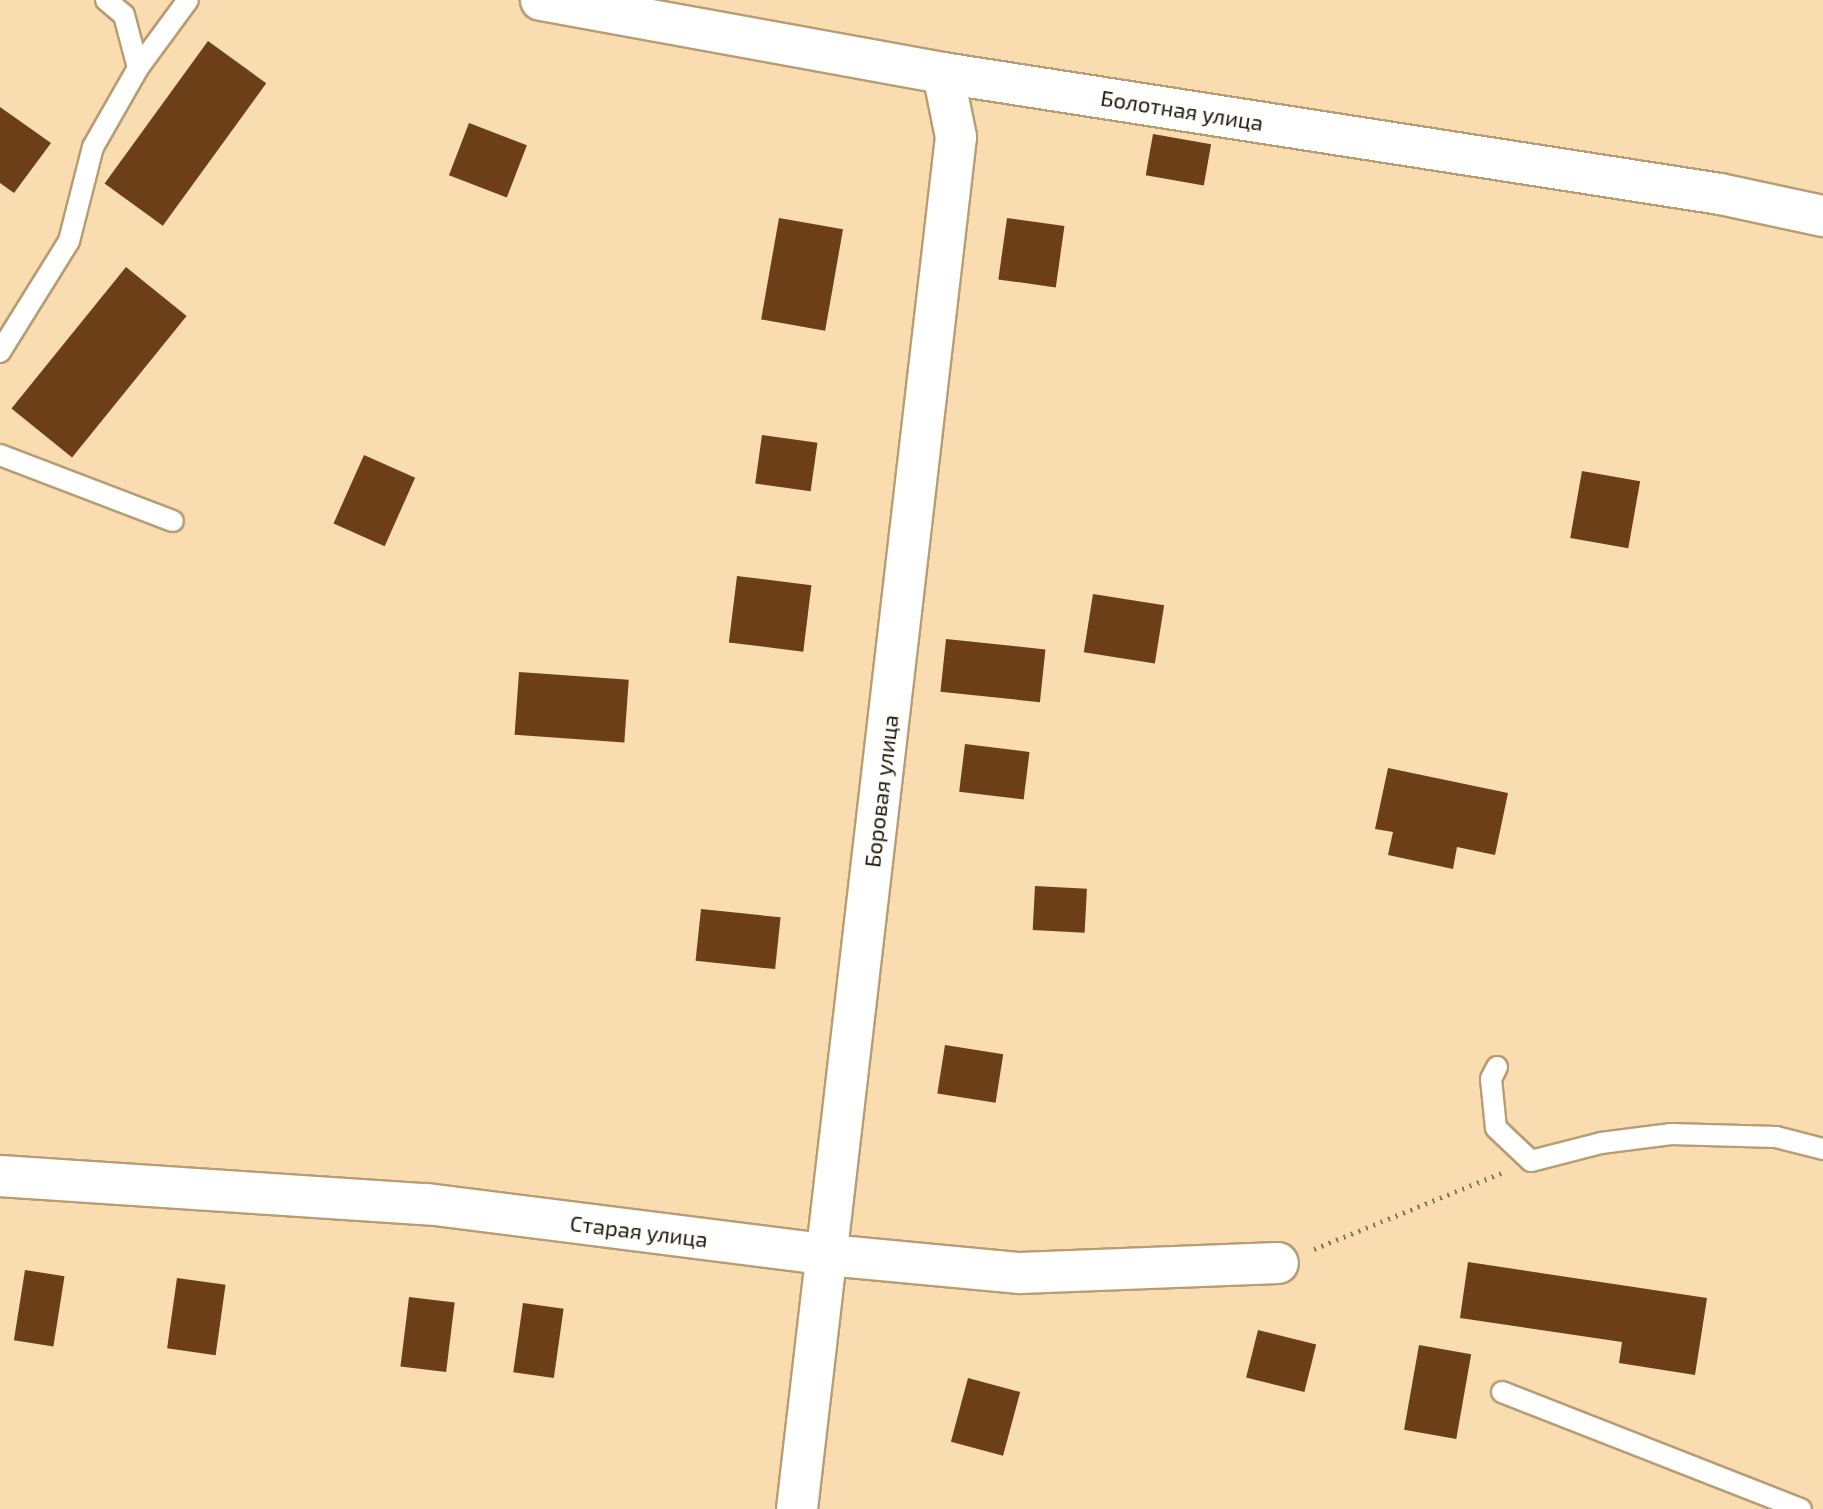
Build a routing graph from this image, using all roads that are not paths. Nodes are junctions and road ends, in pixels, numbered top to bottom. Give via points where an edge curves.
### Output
1 (106, 0) edge
2 (188, 0) edge
3 (541, 0) edge
4 (138, 68) junction
5 (943, 73) junction
6 (1823, 216) edge
7 (0, 352) edge
8 (0, 455) edge
9 (173, 521) dead end
10 (1497, 1067) dead end
11 (1823, 1149) edge
12 (0, 1176) edge
13 (828, 1255) junction
14 (1278, 1263) road end
15 (1502, 1392) dead end
16 (797, 1509) edge
17 (1801, 1509) edge

1 - 4 lane via 124,15
2 - 4 lane
3 - 5 street, Болотная улица
4 - 7 lane via 93,147 69,241
5 - 6 street, Болотная улица via 1720,194
5 - 13 street, Боровая улица via 956,137
8 - 9 lane
10 - 11 lane via 1491,1079 1496,1128 1531,1161 1601,1143 1671,1134 1776,1137
12 - 13 street, Старая улица via 427,1204
13 - 14 street, Старая улица via 1020,1273
13 - 16 street, Боровая улица
15 - 17 lane

